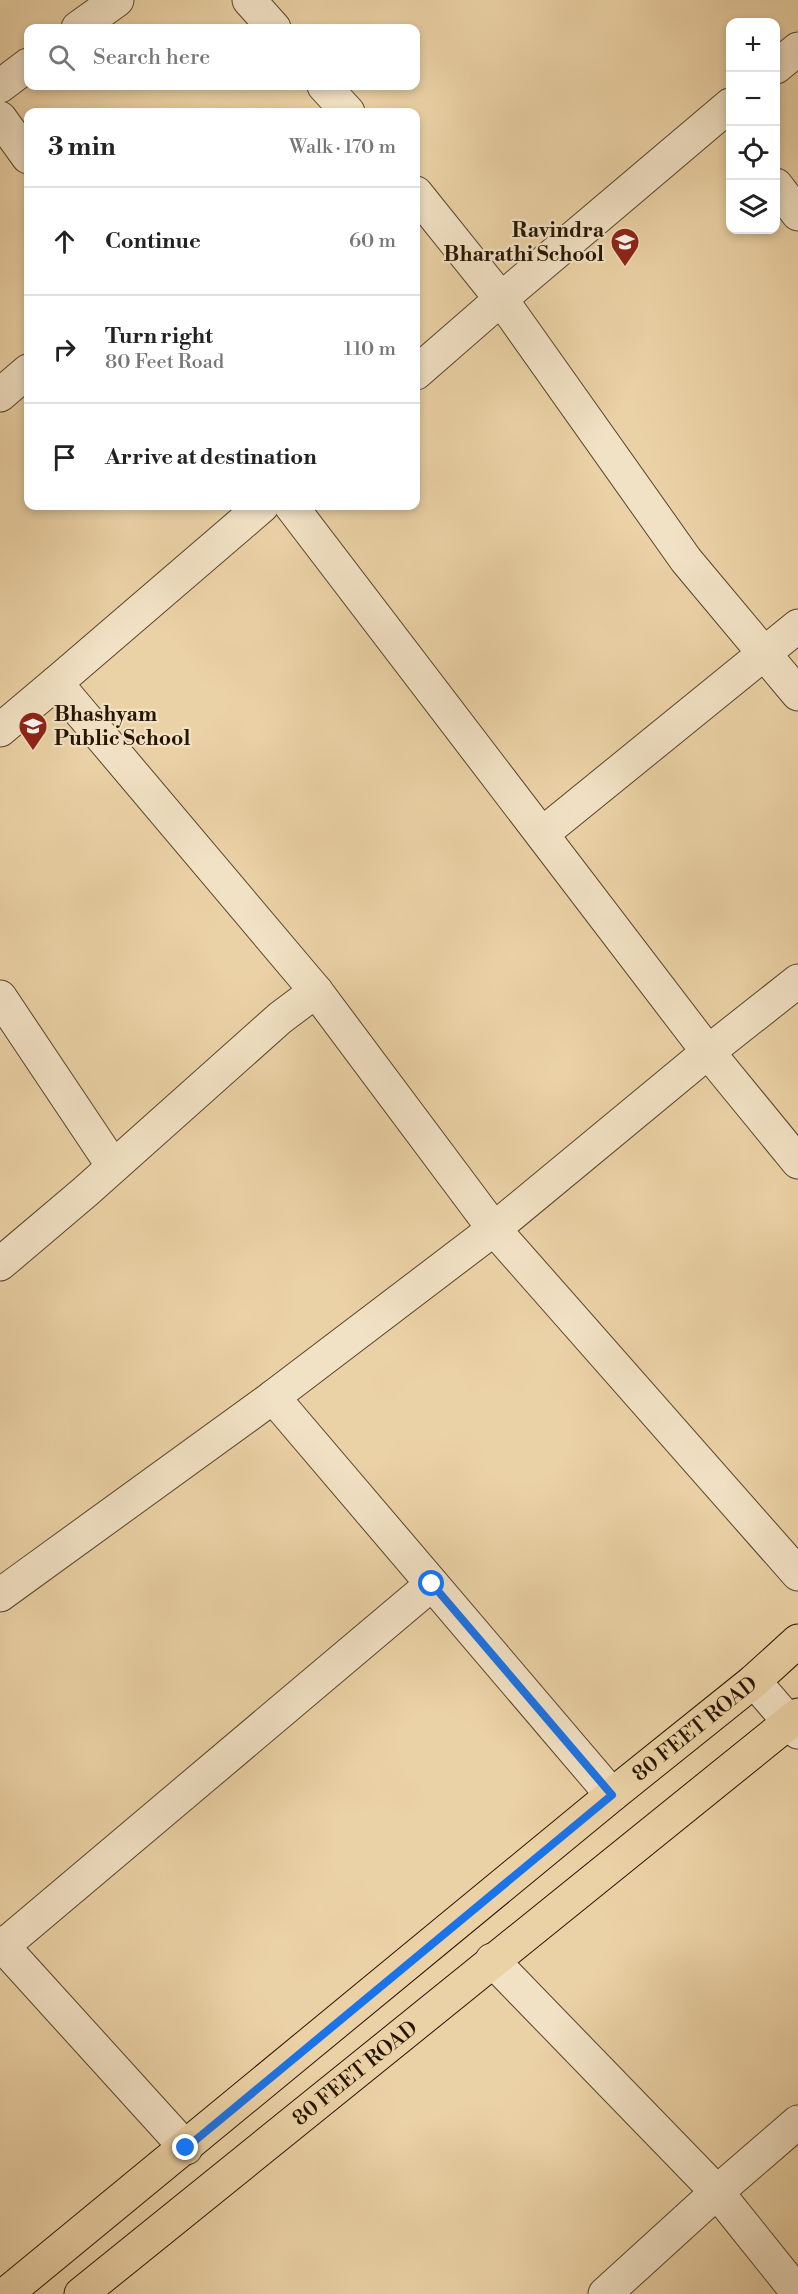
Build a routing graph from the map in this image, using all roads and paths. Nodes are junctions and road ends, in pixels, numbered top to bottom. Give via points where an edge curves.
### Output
1 (117, 0) edge
2 (249, 0) edge
3 (84, 24) edge
4 (270, 24) edge
5 (798, 49) edge
6 (780, 64) edge
7 (24, 68) edge
8 (0, 86) edge
9 (328, 90) edge
10 (344, 108) edge
11 (726, 116) edge
12 (0, 118) edge
13 (24, 151) edge
14 (780, 190) edge
15 (420, 198) edge
16 (798, 214) edge
17 (501, 298) junction
18 (420, 369) edge
19 (24, 374) edge
20 (0, 395) edge
21 (257, 510) edge
22 (294, 510) edge
23 (798, 626) edge
24 (764, 654) junction
25 (56, 683) junction
26 (798, 694) edge
27 (0, 730) edge
28 (542, 834) junction
29 (798, 981) edge
30 (316, 991) junction
31 (0, 997) edge
32 (708, 1052) junction
33 (798, 1162) edge
34 (113, 1166) junction
35 (494, 1229) junction
36 (0, 1264) edge
37 (273, 1397) junction
38 (798, 1574) edge
39 (432, 1584) junction
40 (0, 1595) edge
41 (798, 1641) edge
42 (754, 1681) junction
43 (795, 1723) edge
44 (612, 1795) junction
45 (1, 1944) edge
46 (492, 1960) junction
47 (798, 2122) edge
48 (186, 2148) junction
49 (717, 2192) junction
50 (798, 2293) edge
51 (6, 2294) edge
52 (81, 2294) edge
53 (605, 2294) edge

1 - 3 street
2 - 4 street
5 - 6 street
7 - 8 street
9 - 10 street
11 - 17 street
12 - 13 street
14 - 16 street
15 - 17 street
17 - 18 street
17 - 24 street via 686,560
19 - 20 street
21 - 25 street
22 - 28 street
23 - 24 street
24 - 26 street
24 - 28 street
25 - 27 street
25 - 30 street
28 - 32 street
29 - 32 street
30 - 34 street via 280,1018
30 - 35 street
31 - 34 street
32 - 33 street
32 - 35 street
34 - 36 street
35 - 37 street
35 - 38 street
37 - 39 street
37 - 40 street
39 - 44 street
39 - 45 street
41 - 42 main road, 80 FEET ROAD
42 - 43 street
42 - 44 main road, 80 FEET ROAD
43 - 46 main road, 80 FEET ROAD
44 - 48 main road, 80 FEET ROAD
45 - 48 street
46 - 49 street
46 - 52 main road, 80 FEET ROAD
47 - 49 street
48 - 51 main road, 80 FEET ROAD
49 - 50 street
49 - 53 street

